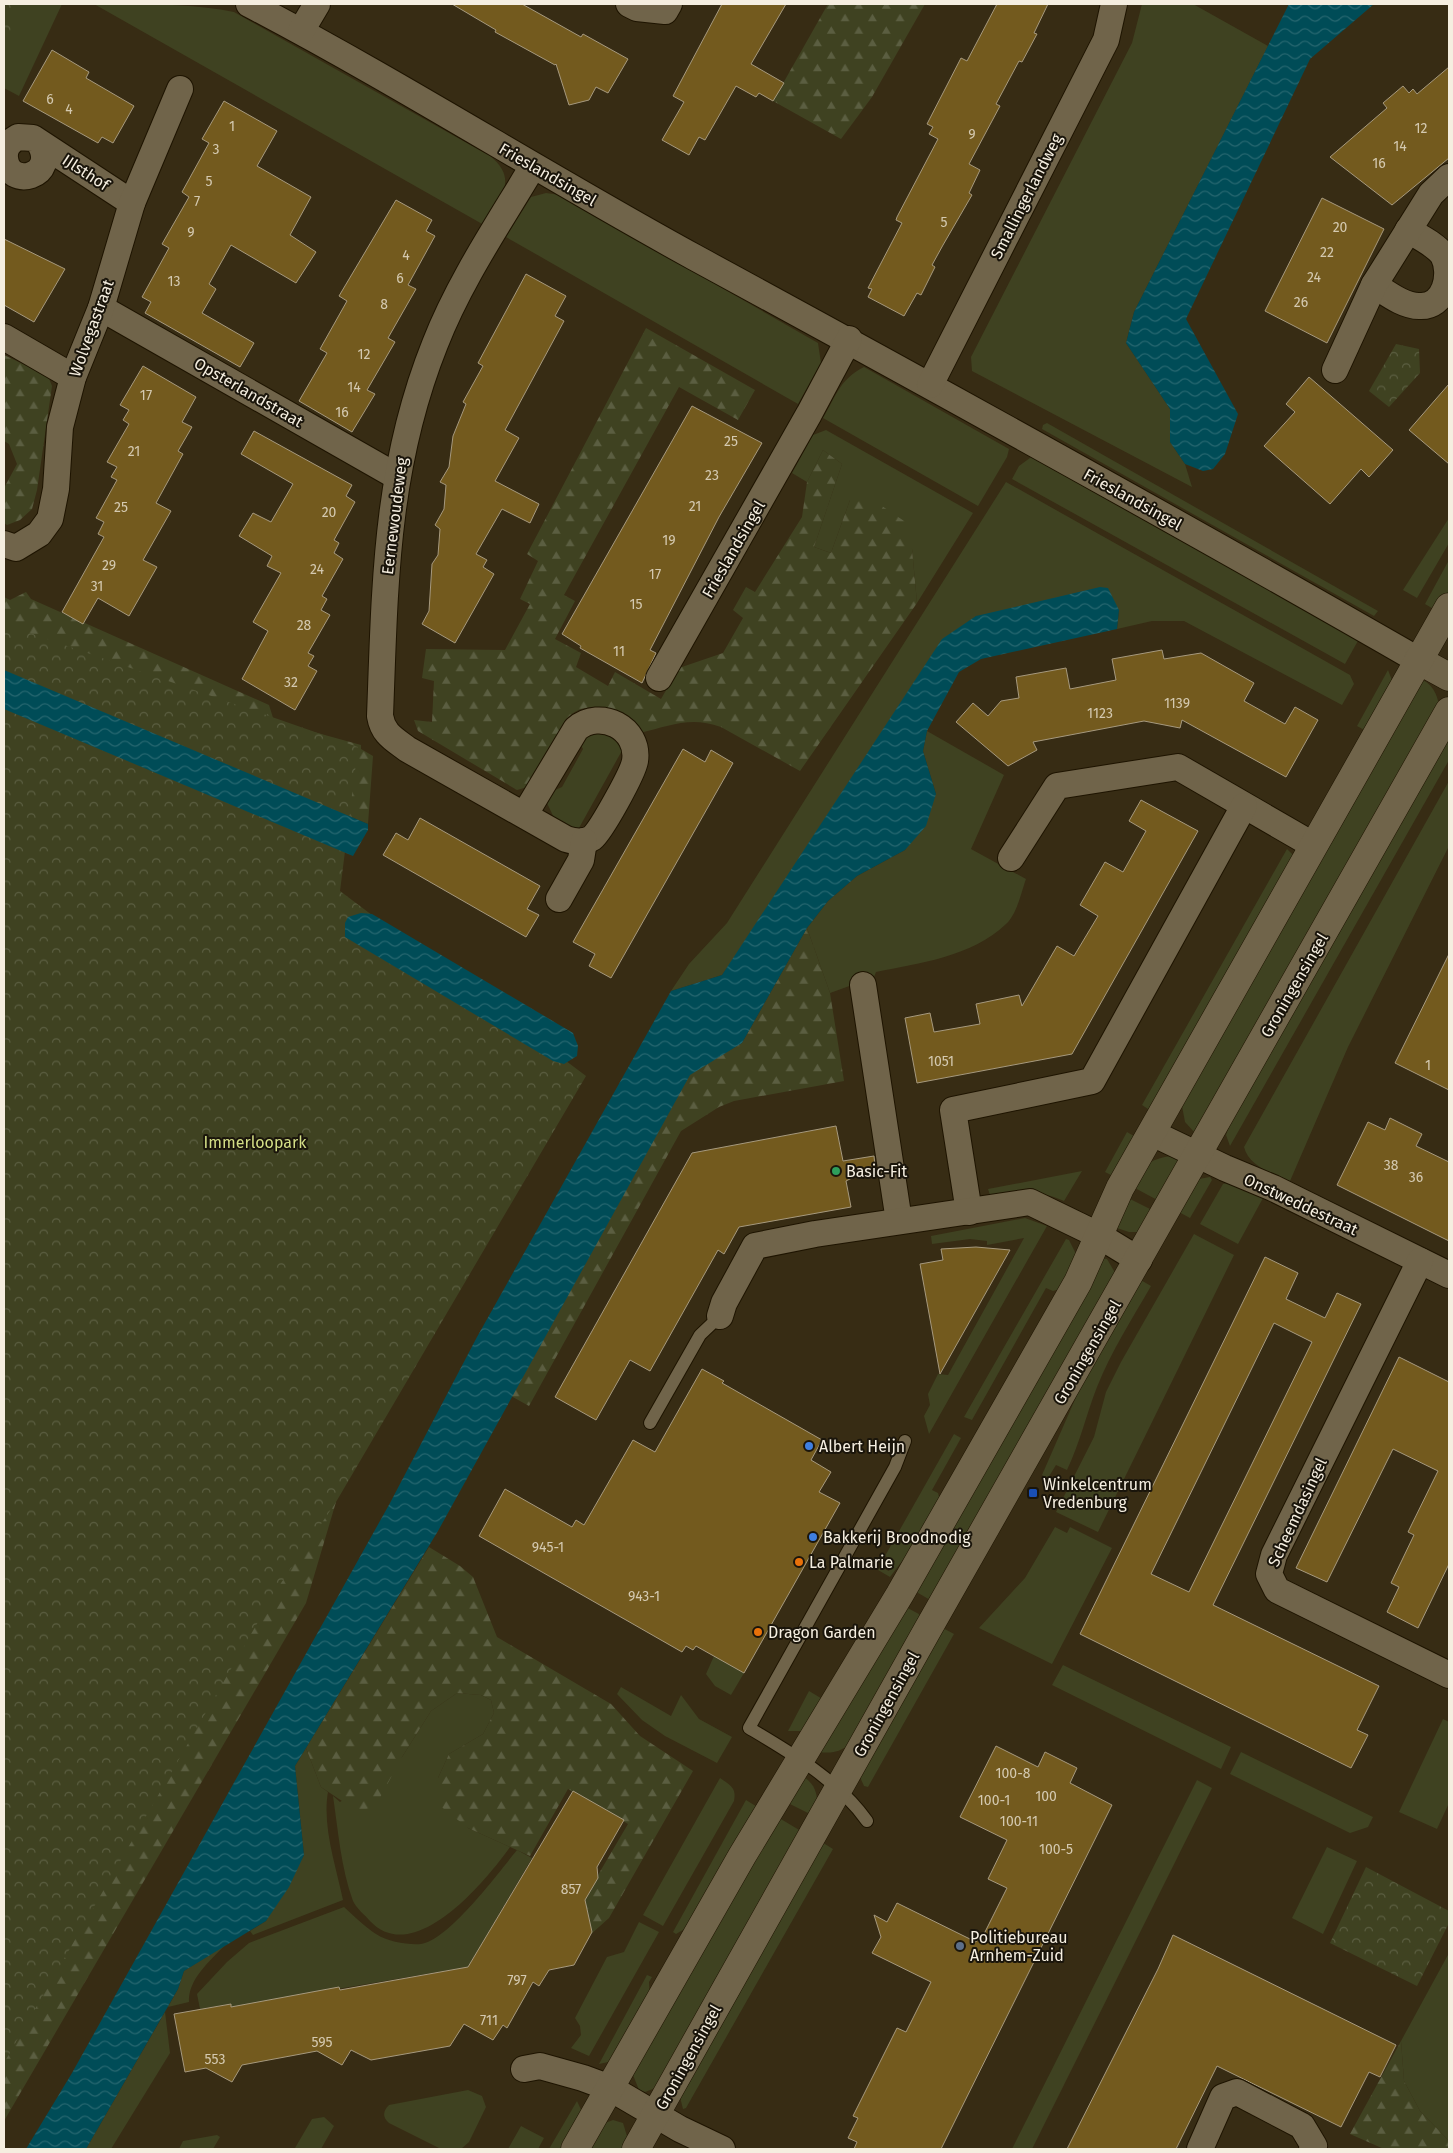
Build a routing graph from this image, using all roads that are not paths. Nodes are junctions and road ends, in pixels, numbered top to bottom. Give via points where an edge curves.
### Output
1 (249, 4) edge
2 (317, 4) edge
3 (629, 4) edge
4 (669, 4) edge
5 (1114, 4) edge
6 (301, 31) junction
7 (180, 89) dead end
8 (39, 142) junction
9 (4, 154) edge
10 (533, 166) junction
11 (1449, 177) edge
12 (132, 202) junction
13 (1408, 230) junction
14 (1374, 285) junction
15 (101, 308) junction
16 (4, 338) edge
17 (849, 339) junction
18 (1335, 370) dead end
19 (73, 377) junction
20 (930, 384) junction
21 (396, 476) junction
22 (4, 544) edge
23 (1449, 606) edge
24 (1418, 660) junction
25 (1449, 677) edge
26 (659, 678) dead end
27 (1449, 710) edge
28 (1244, 806) junction
29 (525, 814) junction
30 (584, 841) junction
31 (1313, 845) junction
32 (1011, 858) dead end
33 (559, 900) dead end
34 (863, 985) dead end
35 (1152, 1133) junction
36 (1198, 1155) junction
37 (969, 1212) junction
38 (899, 1221) junction
39 (1098, 1235) junction
40 (1139, 1260) junction
41 (1420, 1261) junction
42 (1449, 1275) edge
43 (720, 1316) joint
44 (650, 1423) dead end
45 (905, 1441) dead end
46 (1449, 1675) edge
47 (802, 1759) junction
48 (837, 1790) junction
49 (866, 1821) dead end
50 (524, 2069) dead end
51 (610, 2088) junction
52 (656, 2115) junction
53 (576, 2149) edge
54 (636, 2149) edge
55 (722, 2149) edge
56 (1200, 2149) edge
57 (1312, 2149) edge

1 - 6 street, Frieslandsingel
2 - 6 street
3 - 4 street via 636,8 665,10
5 - 20 street, Smallingerlandweg via 1106,40
6 - 10 street, Frieslandsingel
7 - 12 street, Wolvegastraat
8 - 9 street, IJlsthof via 33,138 18,137 11,140
8 - 9 street, IJlsthof via 45,151 45,161 31,176 11,172 5,164
8 - 12 street, IJlsthof
10 - 17 street, Frieslandsingel
10 - 21 street, Eernewoudeweg via 435,342
11 - 13 street via 1431,194
12 - 15 street, Wolvegastraat
13 - 14 street
13 - 14 street via 1442,254 1449,269 1449,280 1443,294 1429,305 1420,306 1408,304
14 - 18 street
15 - 19 street, Wolvegastraat
15 - 21 street, Opsterlandstraat
16 - 19 street
17 - 20 street, Frieslandsingel
17 - 26 street, Frieslandsingel
19 - 22 street, Wolvegastraat via 60,427 56,489 50,519 39,534 16,548
20 - 24 street, Frieslandsingel
21 - 29 street, Eernewoudeweg via 386,561 382,726 387,734 407,749
23 - 24 street
24 - 25 street
24 - 31 street
27 - 36 street, Groningensingel
28 - 31 street
28 - 32 street via 1178,767 1057,786
28 - 37 street via 1092,1081 953,1110
29 - 30 street, Eernewoudeweg via 566,839
29 - 30 street via 576,729 593,720 612,722 631,740 635,761 600,829
30 - 33 street via 581,860
31 - 35 street
34 - 38 street
35 - 36 street, Onstweddestraat
35 - 39 street via 1120,1188
36 - 40 street, Groningensingel
36 - 41 street, Onstweddestraat via 1273,1188
37 - 38 street
37 - 39 street via 1030,1202
38 - 43 street via 756,1246
39 - 40 street
39 - 47 street via 1078,1282
40 - 48 street, Groningensingel
41 - 42 street, Onstweddestraat
41 - 46 street, Scheemdasingel via 1274,1555 1269,1574 1277,1590
43 - 44 lane via 700,1335
45 - 47 lane via 895,1467 749,1728
47 - 48 lane
47 - 51 street via 742,1856
48 - 49 lane via 855,1803
48 - 52 street, Groningensingel
50 - 51 street via 540,2066
51 - 52 street
51 - 53 street
52 - 54 street, Groningensingel
52 - 55 street
56 - 57 street via 1224,2097 1237,2092 1302,2126 1314,2146

